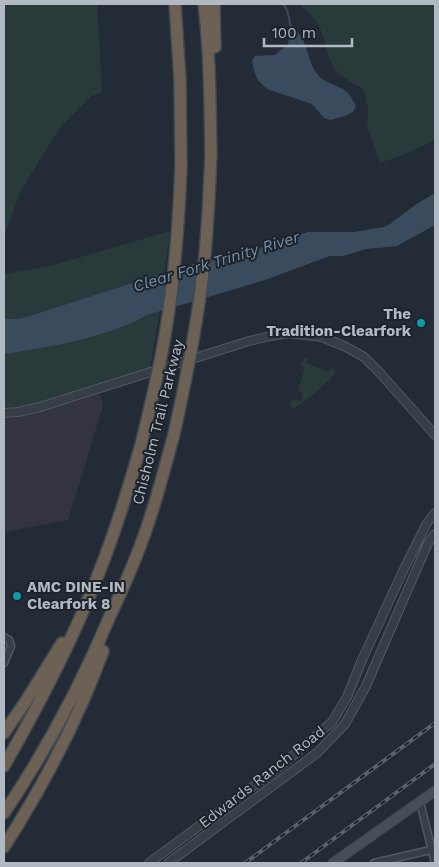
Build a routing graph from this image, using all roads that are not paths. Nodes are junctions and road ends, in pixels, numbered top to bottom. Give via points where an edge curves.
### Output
1 (175, 4) edge
2 (204, 4) edge
3 (214, 4) edge
4 (210, 93) junction
5 (4, 412) edge
6 (435, 435) edge
7 (435, 513) edge
8 (435, 534) edge
9 (136, 556) junction
10 (407, 562) junction
11 (418, 566) junction
12 (89, 598) junction
13 (4, 637) edge
14 (4, 663) edge
15 (4, 733) edge
16 (301, 749) junction
17 (309, 759) junction
18 (4, 766) edge
19 (435, 791) edge
20 (420, 802) junction
21 (4, 813) edge
22 (4, 847) edge
23 (434, 849) edge
24 (149, 863) edge
25 (168, 863) edge
26 (333, 863) edge
27 (374, 863) edge
28 (435, 863) edge

1 - 12 highway, Chisholm Trail Parkway, bridge via 181,166 178,234 170,300 141,445
2 - 4 highway, Chisholm Trail Parkway
3 - 4 highway via 215,48
4 - 9 highway, Chisholm Trail Parkway, bridge via 208,212 193,342 174,434
5 - 6 street via 40,407 249,342 289,333 322,337 364,358
7 - 10 street, Edwards Ranch Road via 426,523
8 - 11 street, Edwards Ranch Road
9 - 21 highway, Chisholm Trail Parkway via 77,689
9 - 22 highway via 80,707 47,776
10 - 11 street
10 - 16 street, Edwards Ranch Road via 347,697 332,722
11 - 17 street, Edwards Ranch Road via 366,686 345,724
12 - 15 highway
12 - 18 highway, Chisholm Trail Parkway via 58,666
13 - 14 street via 11,646
16 - 17 street
16 - 24 street, Edwards Ranch Road
17 - 25 street, Edwards Ranch Road
19 - 20 main road
20 - 23 street
20 - 26 main road
23 - 27 street
23 - 28 street

